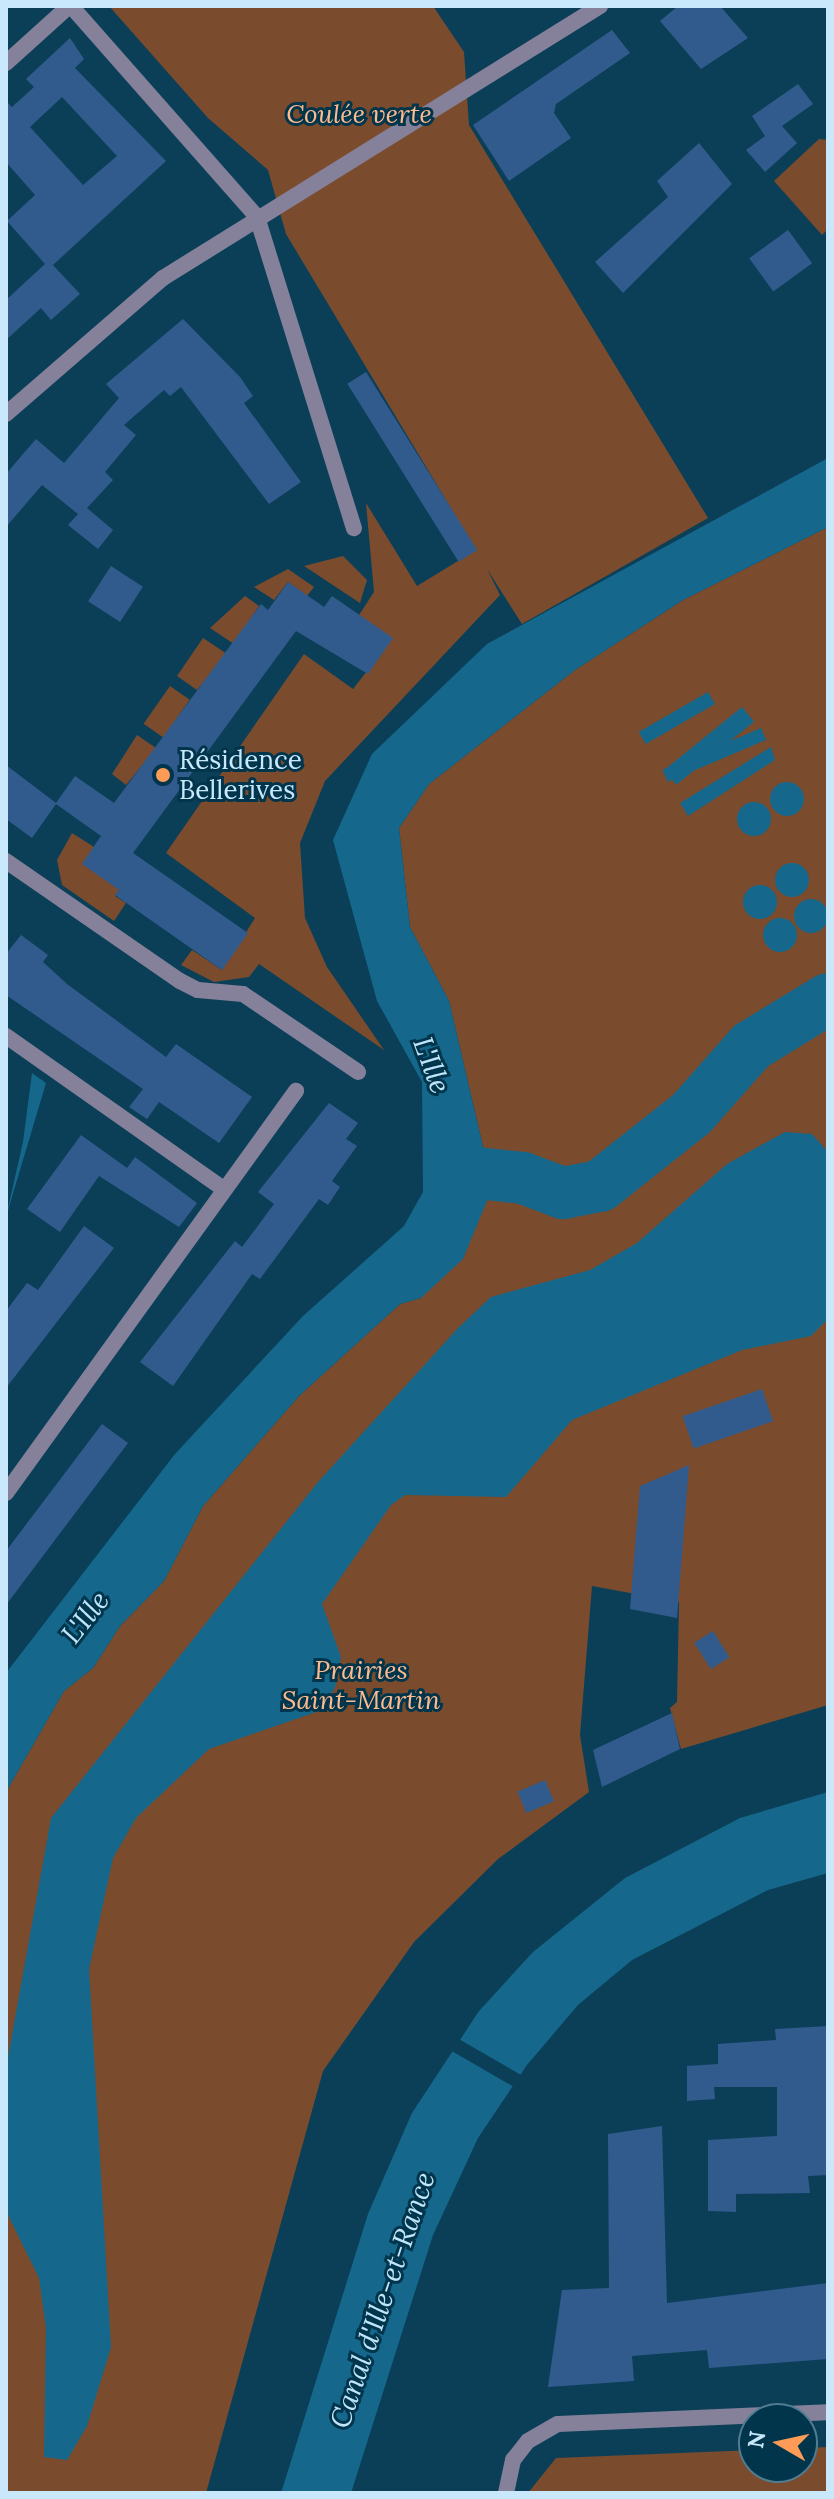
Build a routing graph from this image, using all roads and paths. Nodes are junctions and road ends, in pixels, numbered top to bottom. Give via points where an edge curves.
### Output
1 (70, 6) edge
2 (600, 6) edge
3 (6, 63) edge
4 (257, 217) junction
5 (6, 414) edge
6 (354, 528) dead end
7 (6, 861) edge
8 (6, 1036) edge
9 (358, 1072) dead end
10 (296, 1091) dead end
11 (224, 1189) junction
12 (6, 1493) edge
13 (828, 2412) edge
14 (506, 2493) edge

1 - 3 street
1 - 4 street
2 - 4 street
4 - 5 street via 131,302
4 - 6 street
7 - 9 street via 180,981 198,990 243,994
8 - 11 street
10 - 11 street
11 - 12 street
13 - 14 street via 558,2424 528,2441 513,2460

